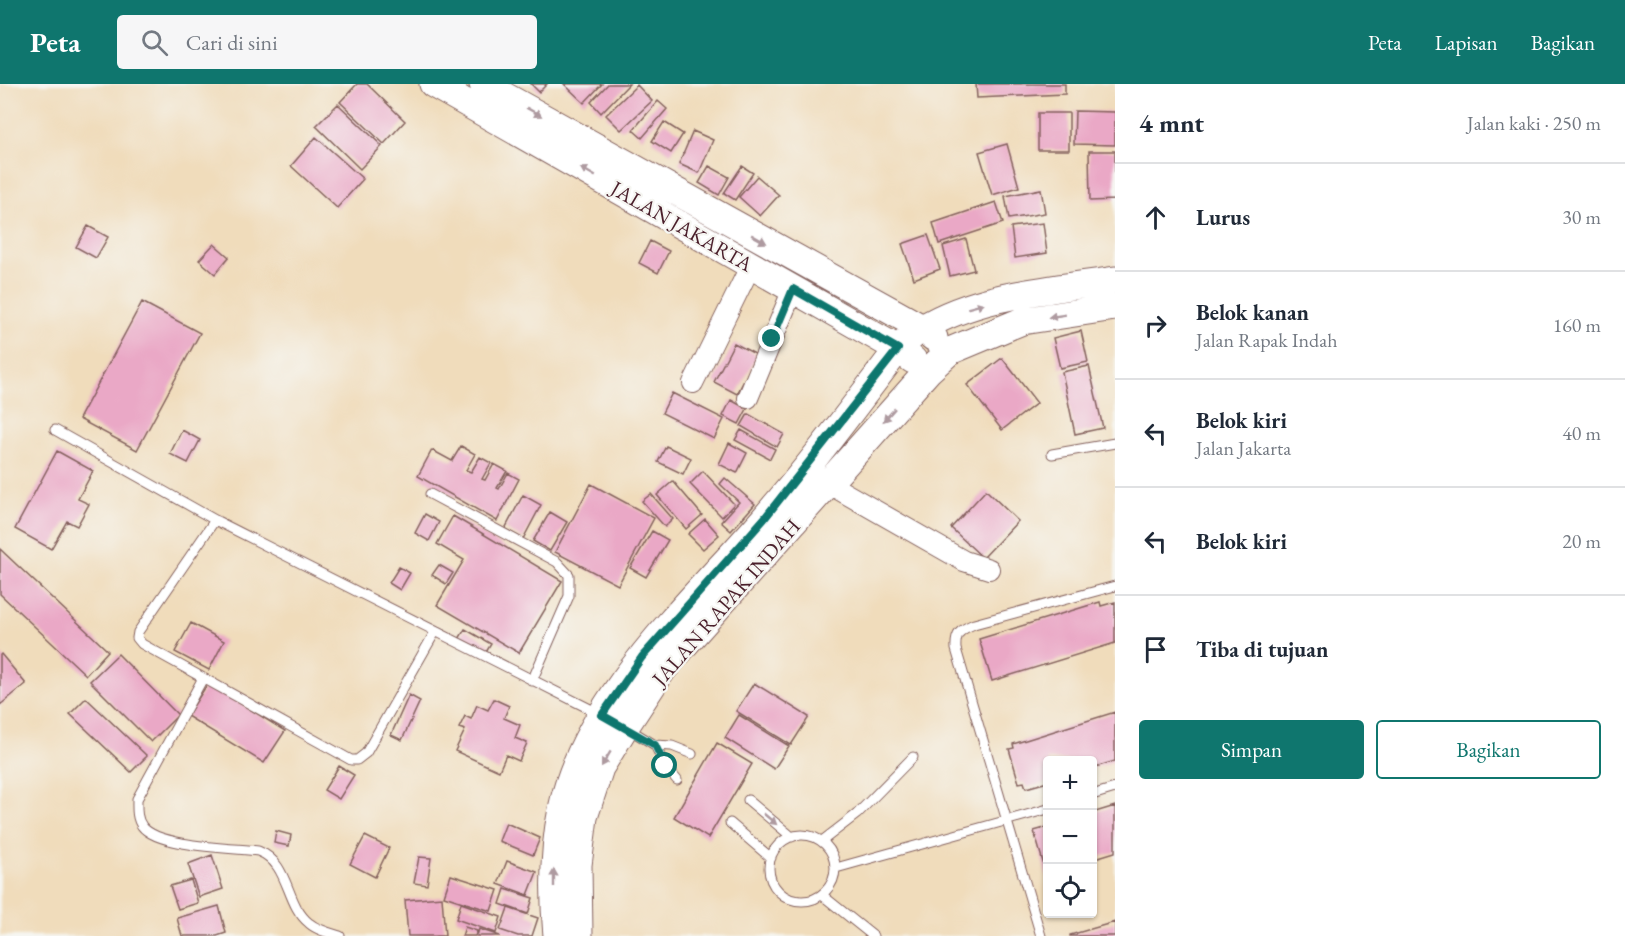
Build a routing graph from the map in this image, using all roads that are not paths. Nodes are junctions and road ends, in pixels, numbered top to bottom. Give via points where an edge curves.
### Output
1 (433, 84) edge
2 (483, 84) edge
3 (711, 227) junction
4 (751, 265) junction
5 (1115, 280) edge
6 (793, 289) junction
7 (1115, 307) edge
8 (922, 328) junction
9 (898, 349) junction
10 (950, 351) junction
11 (928, 371) junction
12 (693, 382) dead end
13 (748, 398) dead end
14 (55, 430) dead end
15 (1115, 443) edge
16 (1052, 454) dead end
17 (829, 484) junction
18 (430, 494) dead end
19 (215, 520) junction
20 (989, 569) dead end
21 (1115, 586) edge
22 (435, 632) junction
23 (203, 678) junction
24 (532, 681) junction
25 (613, 721) junction
26 (655, 745) junction
27 (692, 754) dead end
28 (914, 756) dead end
29 (677, 780) dead end
30 (1115, 788) edge
31 (1097, 793) edge
32 (748, 800) dead end
33 (1044, 810) edge
34 (1005, 822) junction
35 (730, 824) dead end
36 (792, 837) junction
37 (822, 841) junction
38 (771, 858) junction
39 (836, 868) junction
40 (822, 895) junction
41 (340, 936) edge
42 (557, 936) edge
43 (579, 936) edge
44 (873, 936) edge
45 (1041, 936) edge

3 -> 1 main road, JALAN JAKARTA
2 -> 3 main road, JALAN JAKARTA
3 - 4 main road, JALAN JAKARTA
3 -> 8 main road, JALAN JAKARTA
4 - 6 main road, JALAN JAKARTA
4 - 12 street
8 -> 5 main road, JALAN RAPAK INDAH via 962,310 1010,297
6 - 9 main road, JALAN JAKARTA
6 - 13 street
7 -> 10 main road, JALAN RAPAK INDAH via 1022,321
8 - 9 main road, JALAN RAPAK INDAH
8 - 10 main road, JALAN JAKARTA
9 - 11 main road, JALAN JAKARTA
9 - 25 main road, JALAN RAPAK INDAH via 764,519 642,657
10 - 11 main road, JALAN RAPAK INDAH
11 -> 17 main road, JALAN RAPAK INDAH
14 - 19 lane
15 - 16 lane
17 - 20 street via 964,561
17 - 25 main road, JALAN RAPAK INDAH
18 - 24 lane via 557,562 568,575 568,596
19 - 22 lane
19 - 23 lane via 137,638
21 - 34 lane via 974,624 955,637
22 - 23 lane via 366,753 357,760
22 - 24 lane
23 - 41 lane via 137,799 142,827 164,840 269,855 301,914 318,929
24 - 25 lane
25 - 26 lane
42 -> 25 main road, JALAN RAPAK INDAH via 554,866 562,808 581,755
25 -> 43 main road, JALAN RAPAK INDAH via 584,817 578,865
26 - 27 lane via 672,746
26 - 29 lane via 660,759
28 - 37 lane via 857,814
30 - 31 lane
32 -> 36 lane
33 - 34 lane
34 - 39 lane
34 - 45 lane
35 - 38 lane
36 - 37 lane via 802,835
36 - 38 lane via 775,849
37 - 39 lane
38 - 40 lane via 771,879 783,896 802,902
39 - 40 lane
40 - 44 lane

